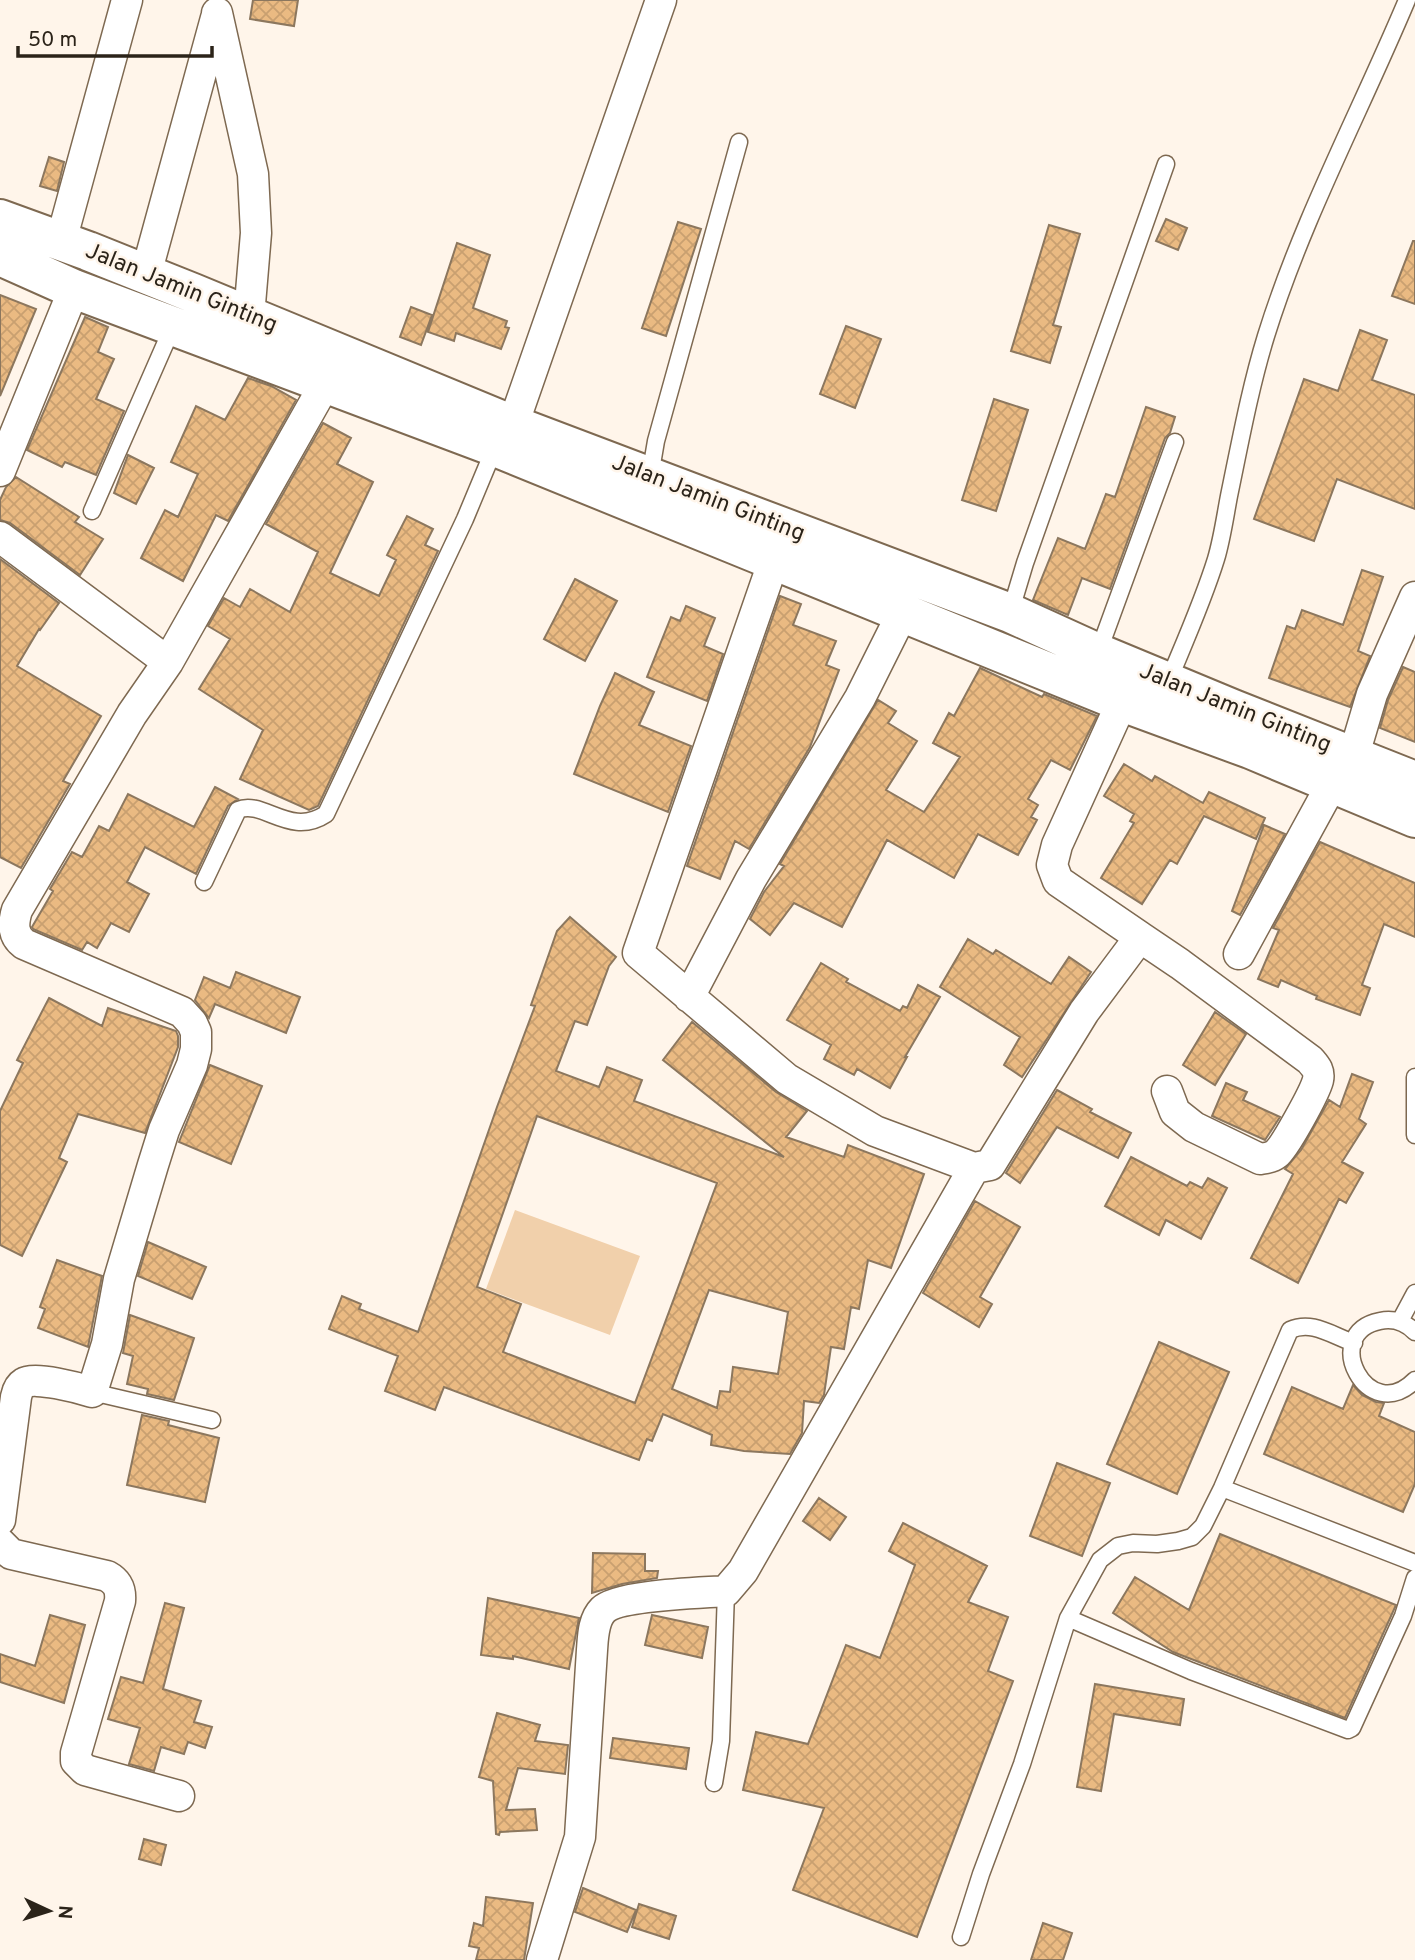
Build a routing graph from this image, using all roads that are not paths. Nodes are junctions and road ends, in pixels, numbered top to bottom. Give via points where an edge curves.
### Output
1 (127, 0) edge
2 (661, 0) edge
3 (1407, 0) edge
4 (218, 7) edge
5 (739, 142) dead end
6 (1166, 164) dead end
7 (0, 219) edge
8 (61, 241) junction
9 (0, 256) edge
10 (146, 274) junction
11 (74, 289) junction
12 (249, 316) junction
13 (173, 326) junction
14 (325, 384) junction
15 (504, 436) junction
16 (1175, 442) dead end
17 (0, 471) edge
18 (650, 476) junction
19 (92, 511) dead end
20 (0, 537) edge
21 (774, 559) junction
22 (1415, 597) edge
23 (903, 612) junction
24 (1010, 613) junction
25 (1098, 653) junction
26 (168, 662) junction
27 (1168, 682) junction
28 (1122, 702) junction
29 (1343, 771) junction
30 (1415, 781) edge
31 (1415, 818) edge
32 (204, 882) dead end
33 (1140, 937) junction
34 (1239, 954) dead end
35 (689, 997) junction
36 (1415, 1077) edge
37 (1167, 1091) dead end
38 (1415, 1135) edge
39 (974, 1168) junction
40 (1415, 1293) edge
41 (1400, 1321) junction
42 (1415, 1332) edge
43 (1354, 1343) junction
44 (1415, 1380) edge
45 (92, 1392) junction
46 (212, 1420) dead end
47 (1222, 1488) junction
48 (0, 1520) edge
49 (0, 1543) edge
50 (1415, 1563) edge
51 (1415, 1578) edge
52 (726, 1591) junction
53 (1068, 1618) junction
54 (714, 1783) dead end
55 (179, 1796) dead end
56 (961, 1937) dead end
57 (542, 1960) edge

1 - 8 street
2 - 15 street
3 - 27 lane via 1281,289 1240,442 1216,558
4 - 10 street
4 - 12 street via 253,174 256,233
5 - 18 lane
6 - 24 lane
7 - 8 highway, Jalan Jamin Ginting
8 - 10 highway, Jalan Jamin Ginting
9 - 11 highway, Jalan Jamin Ginting
10 - 12 highway, Jalan Jamin Ginting
11 - 13 highway, Jalan Jamin Ginting
11 - 17 street
12 - 15 highway, Jalan Jamin Ginting
13 - 14 highway, Jalan Jamin Ginting
13 - 19 lane
14 - 15 highway, Jalan Jamin Ginting
14 - 26 street
15 - 18 highway, Jalan Jamin Ginting
15 - 21 highway, Jalan Jamin Ginting
15 - 32 lane via 326,814 301,823 247,808 238,810
16 - 25 lane
18 - 24 highway, Jalan Jamin Ginting
20 - 26 street
21 - 23 highway, Jalan Jamin Ginting
21 - 35 street via 638,953
22 - 29 street
23 - 28 highway, Jalan Jamin Ginting
23 - 35 street via 860,698 751,879
24 - 25 highway, Jalan Jamin Ginting
25 - 27 highway, Jalan Jamin Ginting
26 - 45 street via 132,714 14,919 16,934 24,944 183,1012 198,1040 153,1165
27 - 29 highway, Jalan Jamin Ginting
28 - 29 highway, Jalan Jamin Ginting via 1250,749
28 - 33 street via 1052,865 1058,881
29 - 30 highway, Jalan Jamin Ginting
29 - 31 highway, Jalan Jamin Ginting
29 - 34 street
33 - 37 street via 1318,1070 1318,1081 1302,1112 1277,1154 1269,1158 1260,1159 1194,1127 1175,1112
33 - 39 street via 1084,1012 990,1165
35 - 39 street via 798,1086 875,1131
36 - 38 lane
39 - 52 street via 752,1558
40 - 41 lane
41 - 42 lane
41 - 43 lane via 1372,1322
43 - 44 lane via 1353,1367 1368,1387 1391,1392 1403,1390
43 - 47 lane via 1310,1325 1290,1330
45 - 46 lane
45 - 48 street via 36,1381 22,1384 16,1397
47 - 50 lane
47 - 53 lane via 1203,1526 1192,1537 1118,1546 1100,1559
49 - 55 street via 11,1554 107,1576 117,1584 120,1601 76,1760 85,1770
51 - 53 lane via 1403,1616 1348,1730 1191,1671
52 - 54 lane via 721,1741
52 - 57 street via 619,1601 601,1612 596,1622 580,1837
53 - 56 lane

